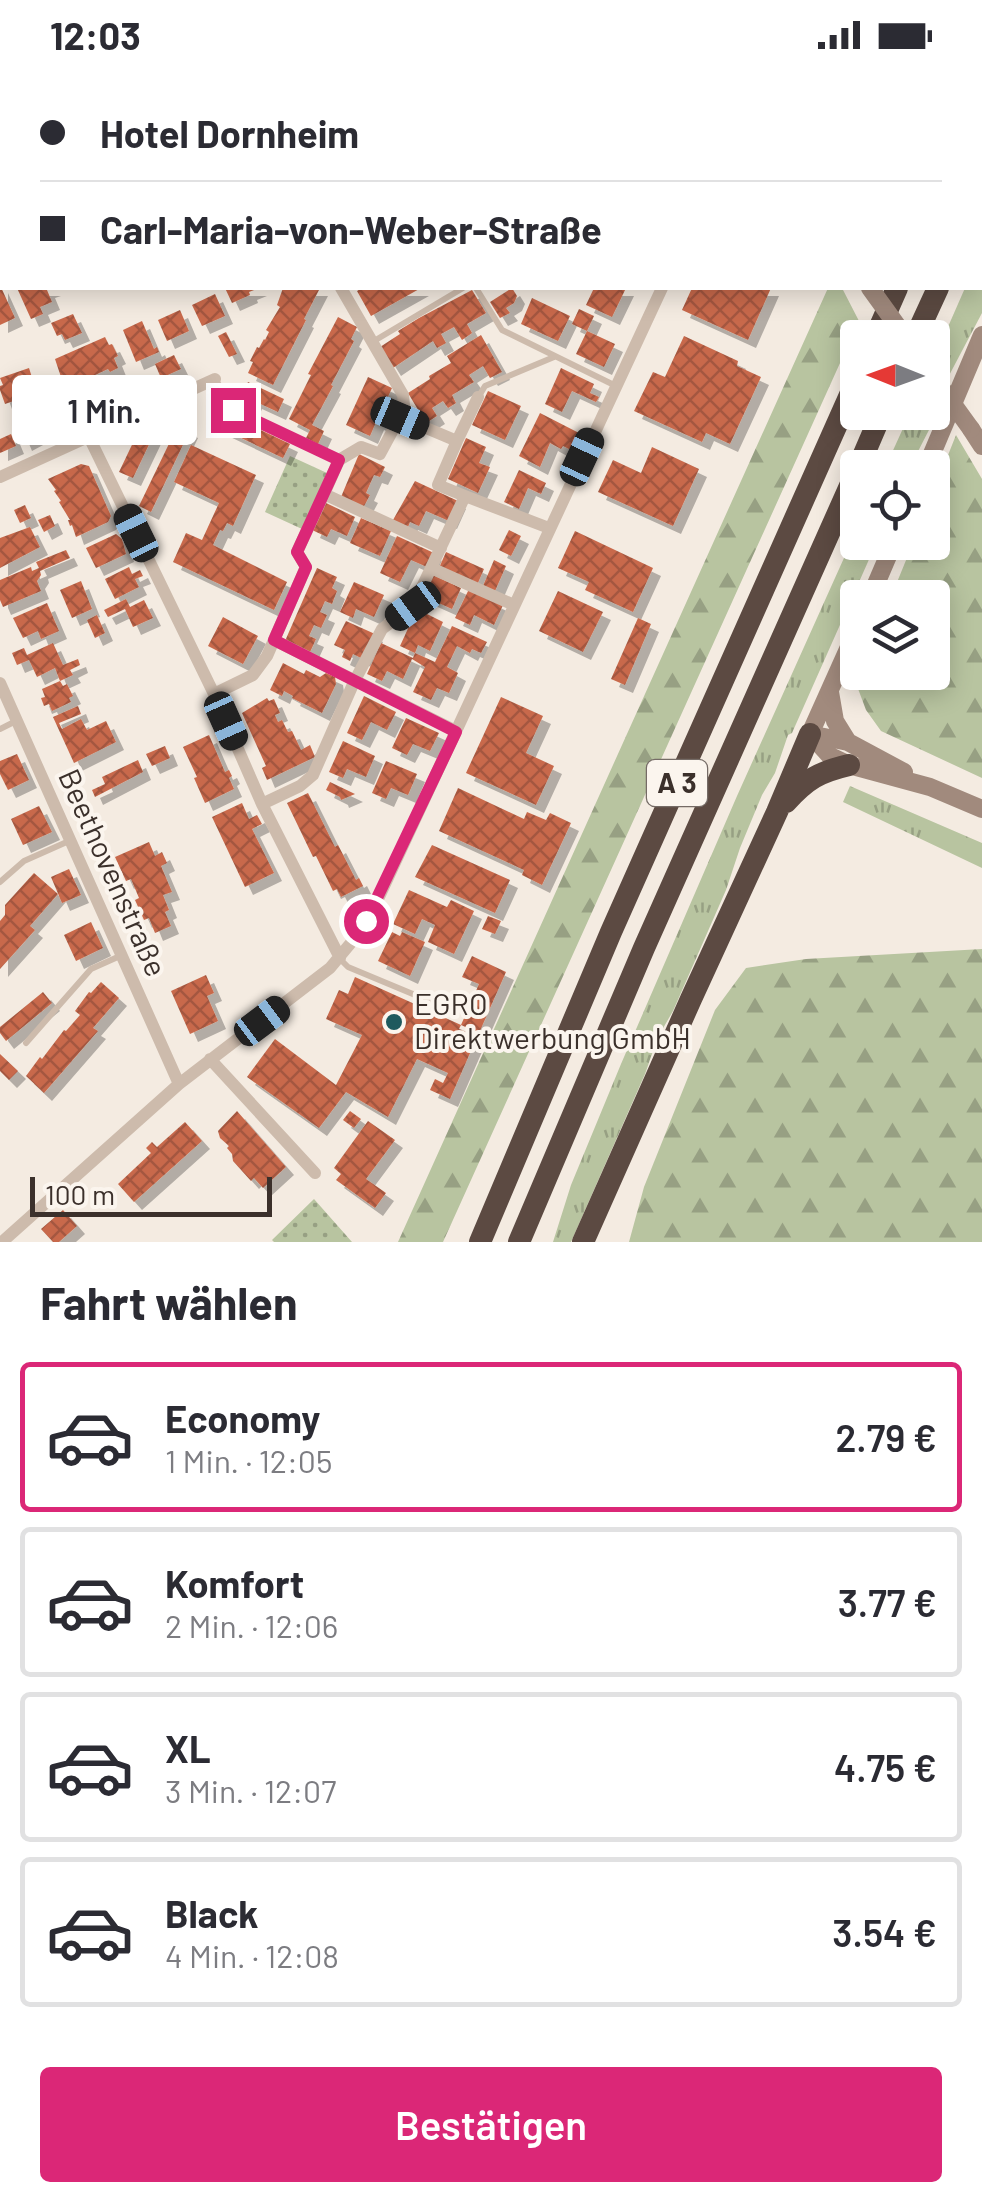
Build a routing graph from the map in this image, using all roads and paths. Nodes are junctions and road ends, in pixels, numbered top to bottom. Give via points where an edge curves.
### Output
1 (342, 290) edge
2 (459, 290) edge
3 (477, 290) edge
4 (661, 290) edge
5 (871, 290) edge
6 (896, 290) edge
7 (937, 290) edge
8 (883, 320) edge
9 (893, 320) edge
10 (924, 320) edge
11 (982, 335) edge
12 (372, 342) junction
13 (554, 356) junction
14 (215, 379) joint
15 (616, 386) junction
16 (478, 397) joint
17 (950, 400) edge
18 (400, 418) junction
19 (840, 418) edge
20 (89, 437) junction
21 (457, 442) junction
22 (982, 446) edge
23 (934, 450) edge
24 (339, 460) junction
25 (0, 477) edge
26 (324, 494) junction
27 (465, 496) junction
28 (840, 508) edge
29 (548, 528) junction
30 (440, 548) junction
31 (431, 568) junction
32 (514, 606) junction
33 (274, 640) junction
34 (840, 669) edge
35 (354, 682) junction
36 (0, 683) edge
37 (830, 692) junction
38 (214, 694) junction
39 (17, 720) junction
40 (0, 729) edge
41 (456, 732) junction
42 (810, 734) junction
43 (849, 754) junction
44 (262, 804) junction
45 (982, 808) edge
46 (777, 812) junction
47 (70, 841) junction
48 (0, 882) edge
49 (121, 956) junction
50 (340, 958) junction
51 (456, 1012) dead end
52 (26, 1043) dead end
53 (210, 1060) junction
54 (179, 1084) junction
55 (314, 1173) dead end
56 (2, 1242) edge
57 (480, 1242) edge
58 (519, 1242) edge
59 (584, 1242) edge

1 - 12 street
2 - 12 lane
3 - 13 lane via 502,330
4 - 15 street
5 - 9 main road, bridge
6 - 8 highway
7 - 10 highway
11 - 23 main road
12 - 18 street via 403,395
13 - 15 lane
13 - 16 lane via 486,386
14 - 20 street
14 - 24 lane via 233,410
15 - 29 street
16 - 21 street
17 - 22 main road, bridge
18 - 21 street
18 - 24 street via 380,454 362,447
19 - 57 highway, A 3 via 610,932
20 - 25 street
20 - 38 street
21 - 27 street via 438,484
24 - 26 street
26 - 30 street
26 - 33 street via 297,552 306,567
27 - 29 street
27 - 30 street
28 - 58 highway, A 3
29 - 32 street
30 - 31 street
31 - 32 street
31 - 35 street via 413,606 382,629
32 - 41 street
33 - 35 street
33 - 38 street via 252,675
34 - 37 main road
35 - 41 street
35 - 44 street via 313,775
36 - 39 street, Beethovenstraße
37 - 42 main road
37 - 43 main road
38 - 44 street
39 - 40 lane
39 - 47 street, Beethovenstraße
41 - 50 street via 379,897
42 - 43 main road via 830,756
42 - 46 highway
43 - 45 main road
43 - 46 highway via 798,788
44 - 50 street
46 - 59 highway
47 - 48 lane via 24,861
47 - 49 street, Beethovenstraße
49 - 52 lane via 91,969
49 - 54 street, Beethovenstraße
50 - 51 lane
50 - 53 street
53 - 54 street
53 - 55 street
54 - 56 street

